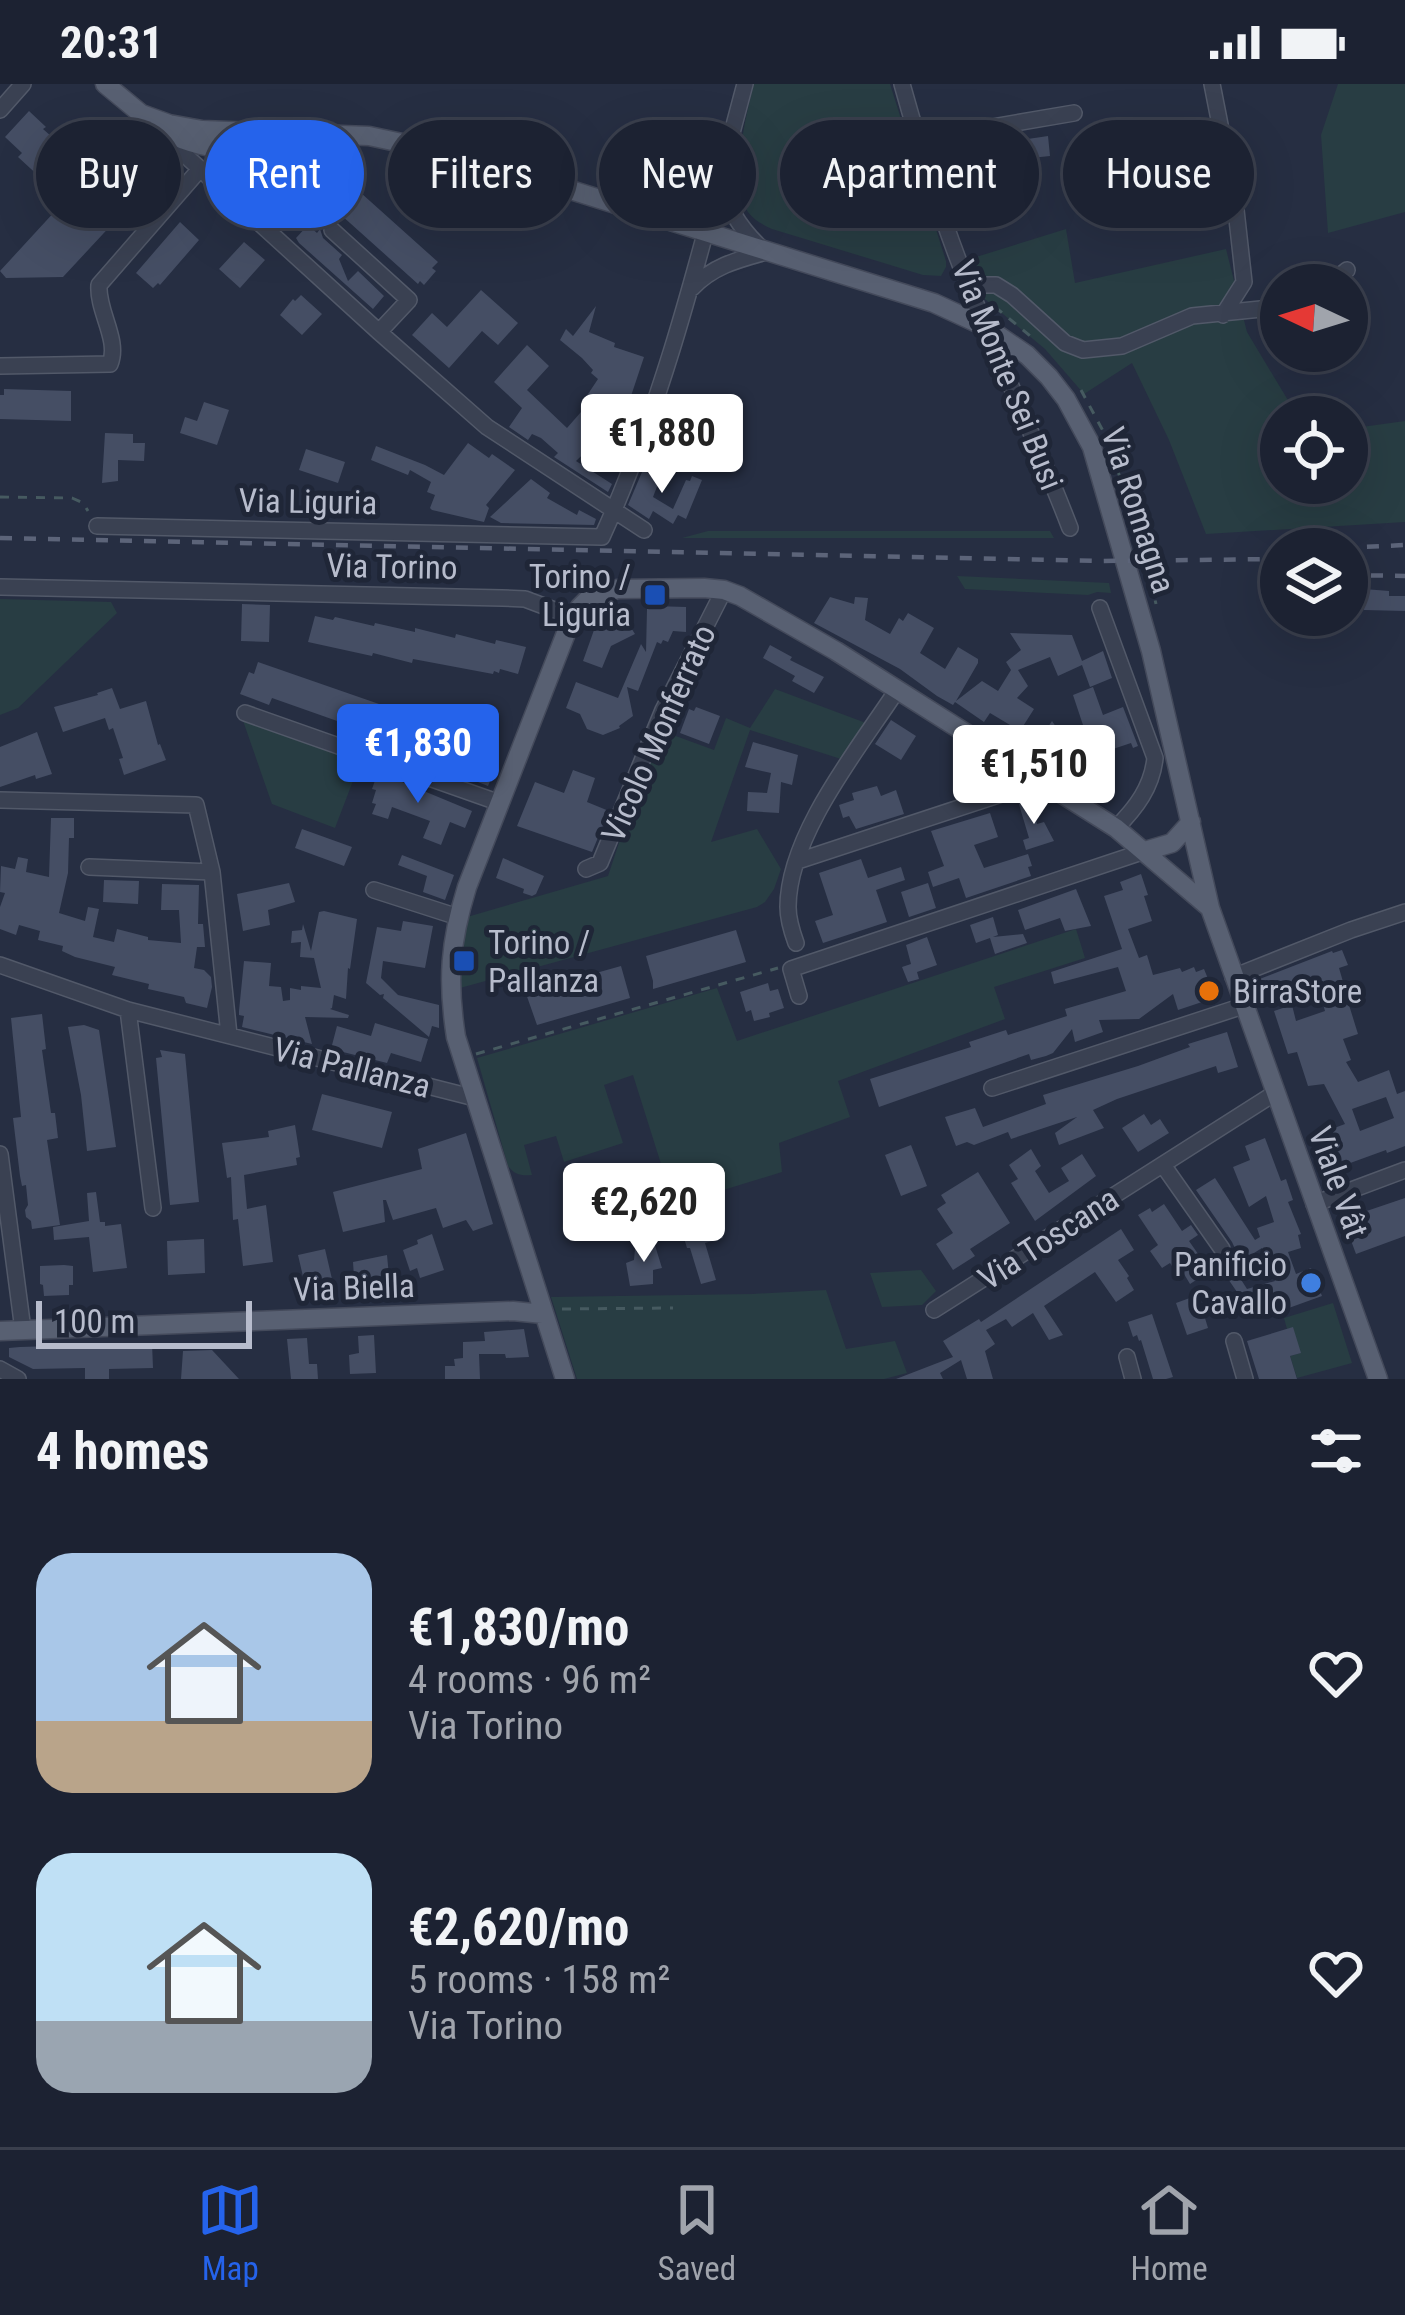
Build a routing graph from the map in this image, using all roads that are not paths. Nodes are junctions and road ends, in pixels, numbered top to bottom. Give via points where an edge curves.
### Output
1 (23, 84) edge
2 (105, 84) edge
3 (745, 84) edge
4 (902, 84) edge
5 (1211, 84) edge
6 (0, 110) edge
7 (1074, 113) dead end
8 (735, 120) edge
9 (912, 120) edge
10 (1033, 120) edge
11 (194, 139) junction
12 (205, 139) edge
13 (388, 140) edge
14 (205, 142) edge
15 (200, 169) junction
16 (205, 173) edge
17 (265, 228) edge
18 (690, 228) edge
19 (707, 228) edge
20 (743, 228) edge
21 (948, 228) edge
22 (332, 230) dead end
23 (706, 233) junction
24 (766, 252) junction
25 (968, 285) junction
26 (690, 290) junction
27 (1260, 310) edge
28 (1223, 315) junction
29 (986, 327) junction
30 (379, 332) junction
31 (0, 366) edge
32 (614, 511) junction
33 (97, 526) road end
34 (1070, 528) dead end
35 (644, 530) dead end
36 (0, 587) edge
37 (724, 590) junction
38 (1100, 608) dead end
39 (573, 617) junction
40 (897, 690) junction
41 (245, 712) dead end
42 (1041, 781) junction
43 (0, 800) edge
44 (500, 803) junction
45 (1191, 821) junction
46 (1116, 828) junction
47 (1145, 851) junction
48 (798, 860) junction
49 (89, 867) dead end
50 (586, 869) dead end
51 (212, 872) junction
52 (374, 890) dead end
53 (1210, 908) junction
54 (1405, 912) edge
55 (458, 917) junction
56 (796, 944) dead end
57 (0, 965) edge
58 (1233, 977) junction
59 (799, 995) dead end
60 (1244, 1006) junction
61 (128, 1010) junction
62 (229, 1036) junction
63 (992, 1088) dead end
64 (1275, 1093) junction
65 (475, 1098) junction
66 (0, 1154) edge
67 (1162, 1165) junction
68 (1405, 1170) edge
69 (1314, 1204) junction
70 (153, 1208) dead end
71 (1222, 1249) dead end
72 (934, 1310) dead end
73 (543, 1314) junction
74 (23, 1330) junction
75 (0, 1331) edge
76 (1234, 1340) dead end
77 (1127, 1357) dead end
78 (0, 1369) edge
79 (18, 1379) edge
80 (565, 1379) edge
81 (1133, 1379) edge
82 (1245, 1379) edge
83 (1378, 1379) edge

1 - 6 street
2 - 11 main road, Via Romagna via 139,113
3 - 8 street
4 - 9 street, Via Monte Sei Busi
5 - 28 street via 1244,282
7 - 10 street
11 - 12 street
11 - 13 main road, Via Romagna
11 - 14 main road, Via Romagna
11 - 15 street
15 - 16 street
15 - 31 street via 98,285 110,364
17 - 30 street
18 - 23 main road, Via Romagna
19 - 23 street
20 - 24 street
21 - 25 street, Via Monte Sei Busi
22 - 30 street via 409,300
23 - 24 main road, Via Romagna
23 - 26 street
24 - 26 street via 711,271
24 - 29 main road, Via Romagna via 900,291
25 - 28 street via 996,285 1083,350 1122,346 1192,316
25 - 29 street, Via Monte Sei Busi
26 - 32 street
27 - 28 street
29 - 34 street, Via Monte Sei Busi
29 - 45 main road, Via Romagna via 1049,376 1092,447
30 - 32 street via 487,427
32 - 33 street, Via Liguria via 602,536
32 - 35 street
36 - 39 street, Via Torino via 525,599
37 - 39 main road via 617,589 588,599
37 - 40 main road
37 - 50 street, Vicolo Monferrato via 600,863
38 - 46 street via 1155,758 1147,789
39 - 44 main road
40 - 42 main road
40 - 48 street via 818,812
41 - 44 street
42 - 46 main road
42 - 48 street
43 - 51 street, Via Pallanza via 196,805
44 - 55 main road
45 - 47 main road via 1172,843
45 - 53 main road, Via Romagna
46 - 47 main road
47 - 53 main road
47 - 59 street via 789,967
48 - 56 street via 788,908
49 - 51 street
51 - 62 street, Via Pallanza
52 - 55 street
53 - 58 main road, Viale Vât
54 - 58 street
55 - 65 main road via 450,998
57 - 61 street, Via Pallanza
58 - 60 main road, Viale Vât
60 - 63 street
60 - 64 main road, Viale Vât
61 - 62 street, Via Pallanza
61 - 70 street
62 - 65 street, Via Pallanza
64 - 67 street, Via Toscana
64 - 69 main road, Viale Vât
65 - 73 main road
66 - 74 street
67 - 71 street
67 - 72 street, Via Toscana
68 - 69 street
69 - 83 main road, Viale Vât via 1352,1284
73 - 74 main road, Via Biella
73 - 80 main road
74 - 75 main road, Via Biella
76 - 82 street
77 - 81 street
78 - 79 street

